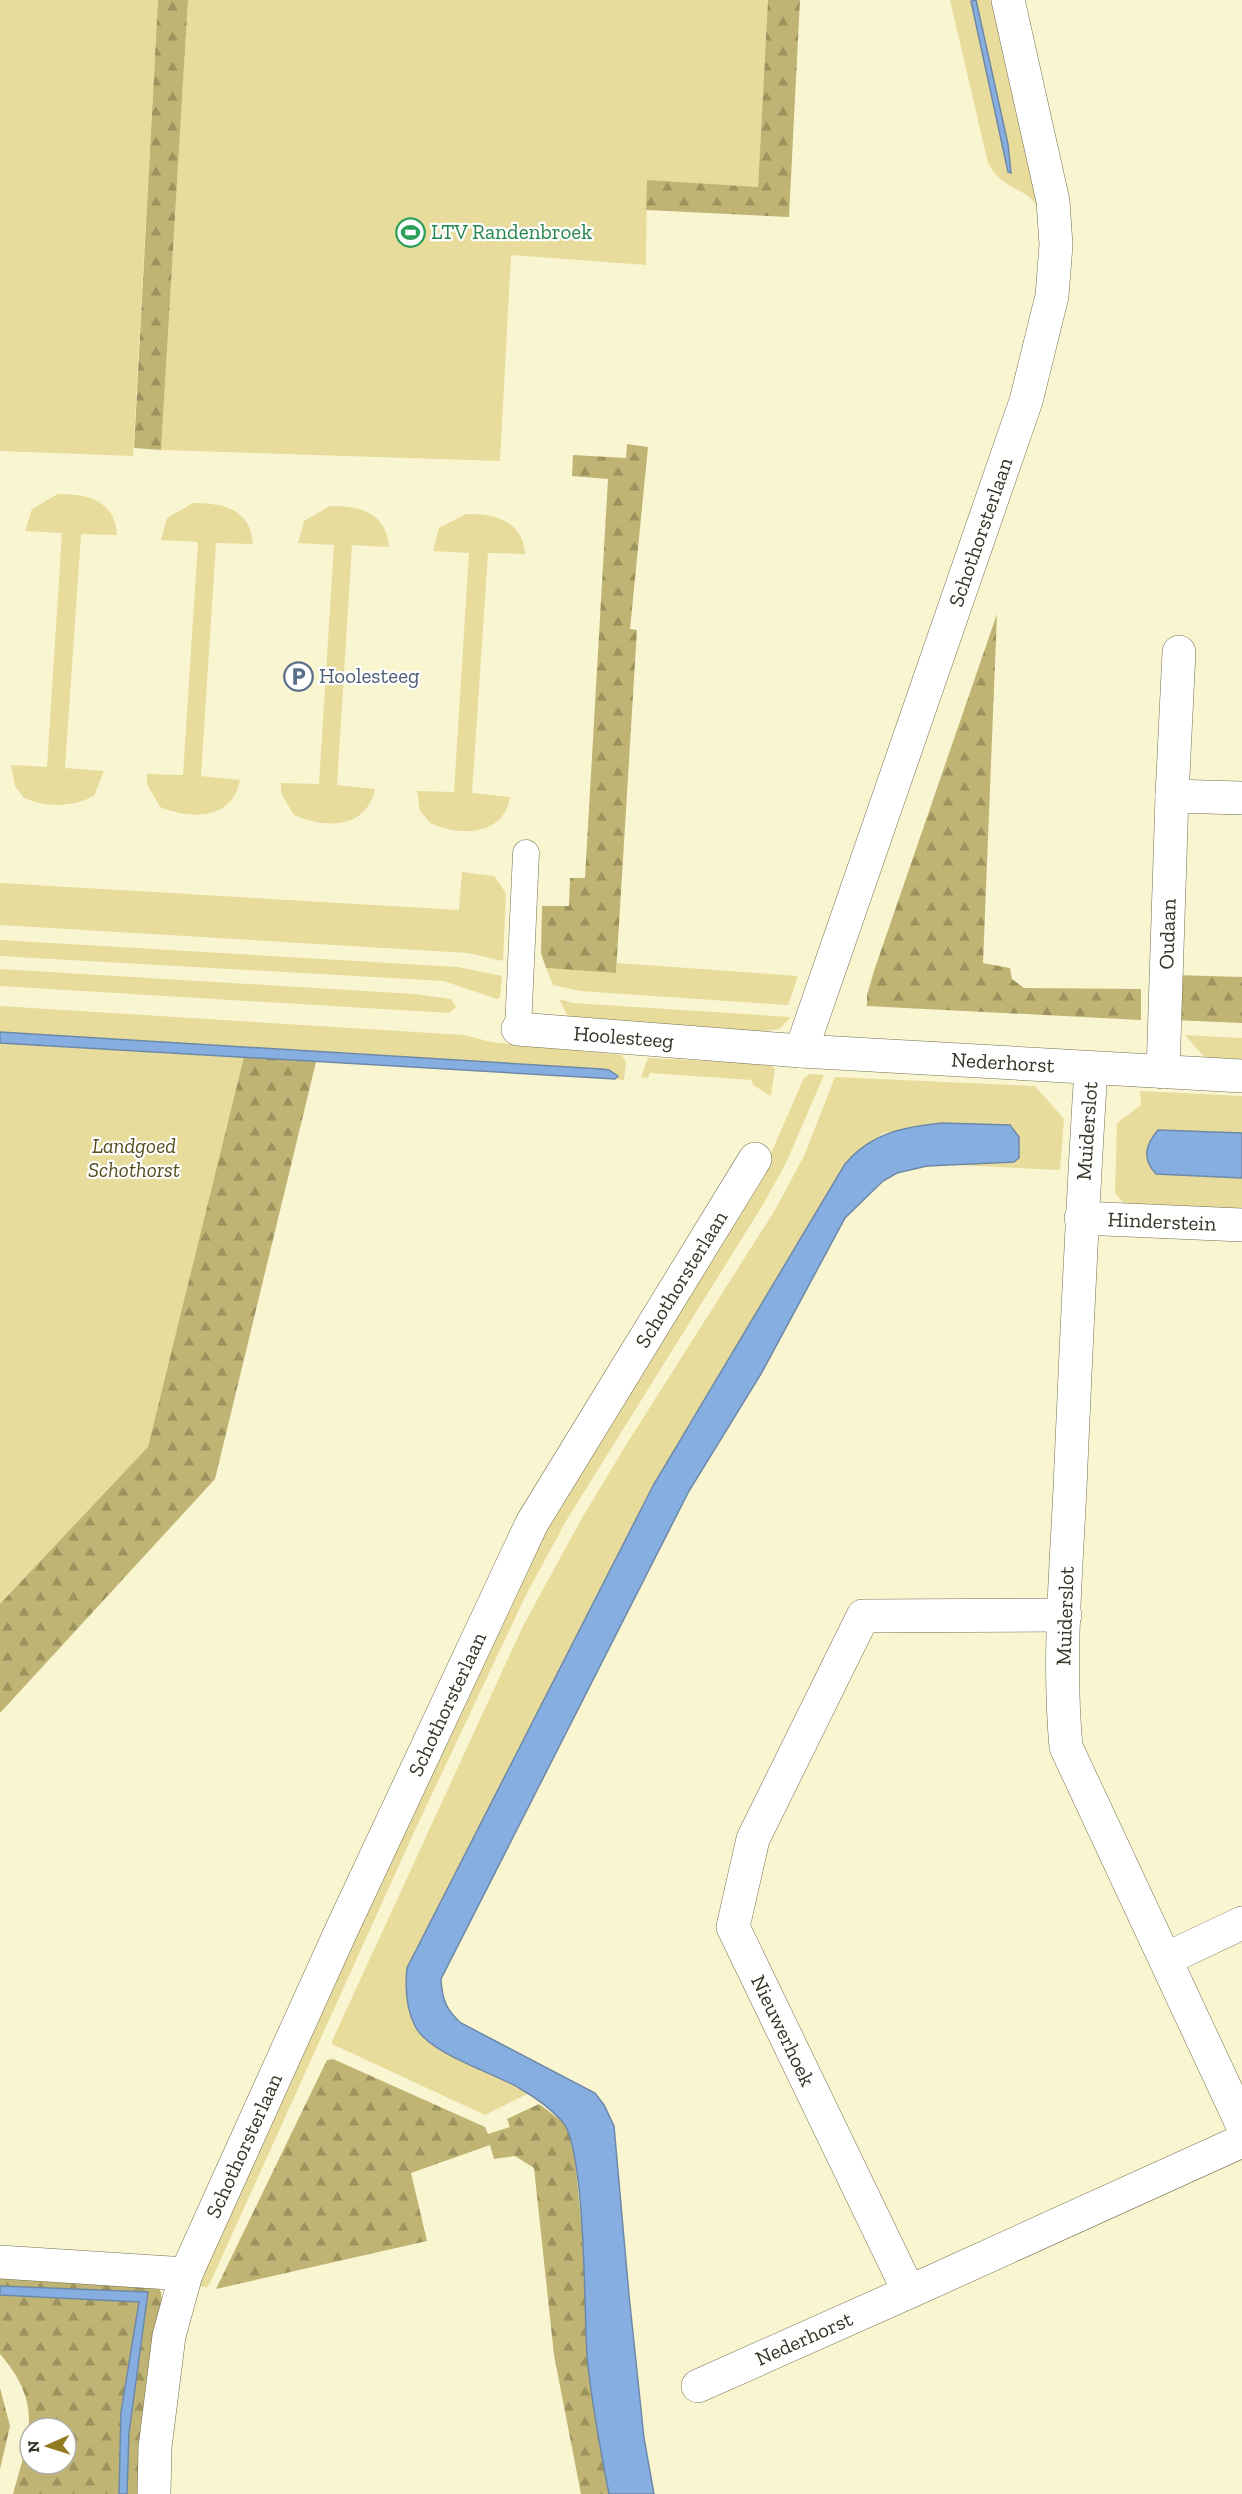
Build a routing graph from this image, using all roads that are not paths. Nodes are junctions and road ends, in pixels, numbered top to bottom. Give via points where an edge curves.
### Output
1 (1008, 0) edge
2 (1179, 652) dead end
3 (1172, 796) junction
4 (1242, 798) edge
5 (526, 853) dead end
6 (518, 1029) joint
7 (801, 1051) junction
8 (1091, 1069) junction
9 (1163, 1072) junction
10 (1242, 1076) edge
11 (755, 1159) dead end
12 (1081, 1218) junction
13 (1242, 1225) edge
14 (1065, 1615) junction
15 (1242, 1923) edge
16 (1166, 1959) junction
17 (1242, 2124) edge
18 (1242, 2141) edge
19 (0, 2262) edge
20 (186, 2274) junction
21 (909, 2292) junction
22 (698, 2386) dead end
23 (154, 2494) edge

1 - 7 street, Schothorsterlaan via 1053,201 1056,245 1052,296 1026,401
2 - 3 street, Oudaan
3 - 4 street
3 - 9 street, Oudaan
5 - 6 lane, Hoolesteeg
6 - 7 street, Hoolesteeg
7 - 8 street, Nederhorst
8 - 9 street, Nederhorst
8 - 12 street, Muiderslot
9 - 10 street, Nederhorst
11 - 20 street, Schothorsterlaan via 532,1523
12 - 13 street, Hinderstein
12 - 14 street, Muiderslot
14 - 16 street, Muiderslot via 1062,1710 1066,1747
14 - 21 street, Nieuwerhoek via 863,1616 753,1839 733,1927
15 - 16 street
16 - 17 street, Muiderslot
18 - 21 street
19 - 20 street
20 - 23 street, Schothorsterlaan via 169,2336 155,2447
21 - 22 street, Nederhorst

